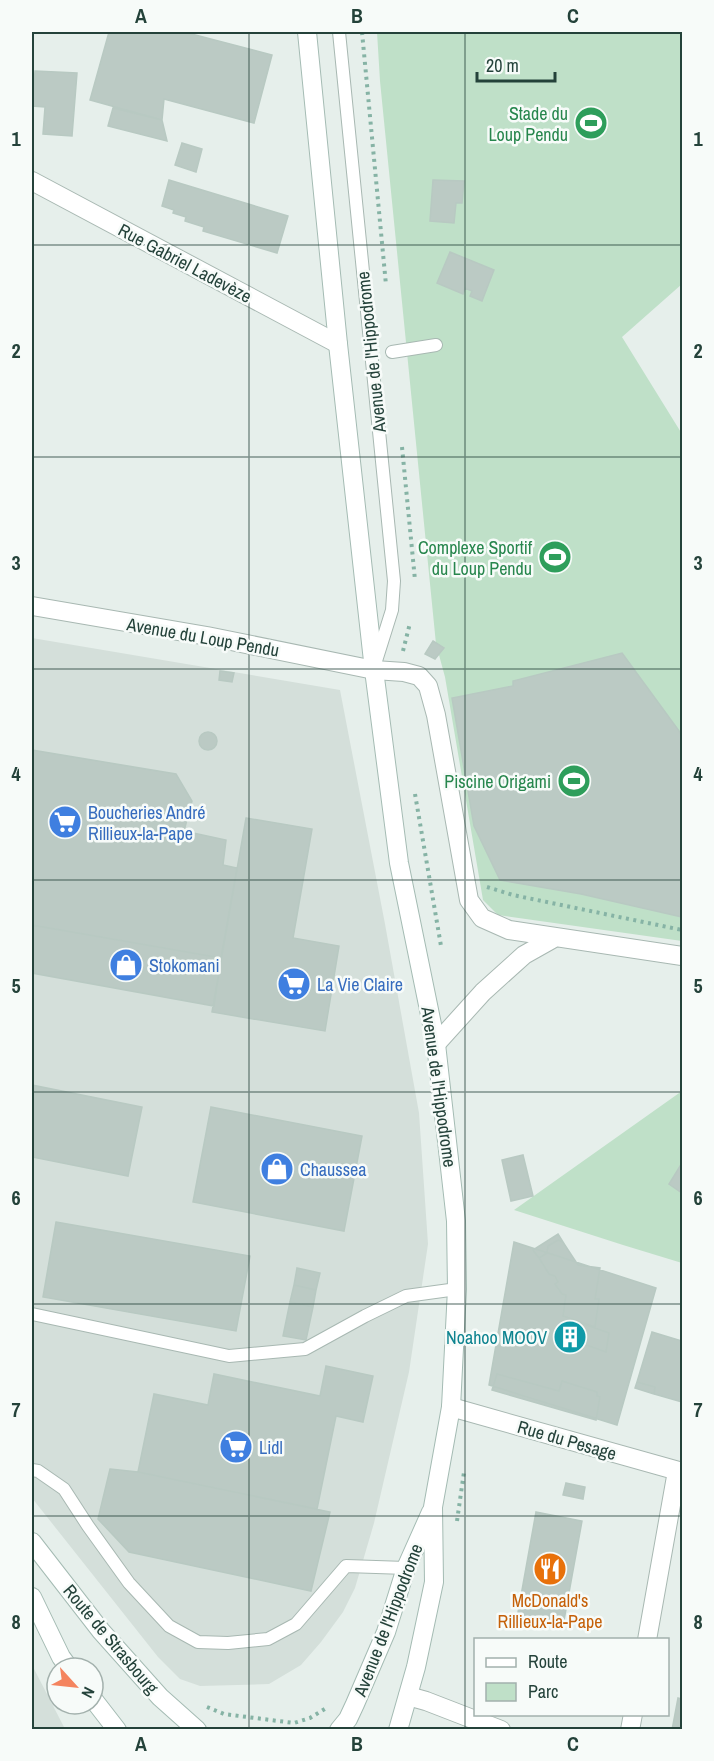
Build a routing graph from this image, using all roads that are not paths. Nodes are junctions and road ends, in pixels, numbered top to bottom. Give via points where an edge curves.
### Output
1 (307, 32) edge
2 (339, 32) edge
3 (32, 181) edge
4 (338, 344) junction
5 (436, 345) dead end
6 (392, 352) dead end
7 (32, 606) edge
8 (374, 670) junction
9 (556, 937) junction
10 (682, 956) edge
11 (436, 1044) junction
12 (457, 1288) junction
13 (32, 1314) edge
14 (451, 1407) junction
15 (32, 1470) edge
16 (680, 1472) edge
17 (433, 1507) junction
18 (32, 1542) edge
19 (406, 1568) junction
20 (32, 1597) edge
21 (647, 1638) edge
22 (60, 1656) edge
23 (408, 1696) junction
24 (105, 1714) edge
25 (344, 1724) edge
26 (192, 1725) edge
27 (117, 1730) edge
28 (398, 1730) edge
29 (501, 1730) edge

1 - 4 main road, Avenue de l'Hippodrome
2 - 8 lane, Avenue de l'Hippodrome via 394,581 392,610
3 - 4 main road, Rue Gabriel Ladevèze
4 - 8 main road, Avenue de l'Hippodrome
5 - 6 lane
7 - 8 main road, Avenue du Loup Pendu
8 - 9 main road, Avenue du Loup Pendu via 418,676 428,686 469,900 483,918 509,930
8 - 11 main road, Avenue de l'Hippodrome via 399,863
9 - 10 main road, Avenue du Loup Pendu
9 - 11 main road via 524,955 483,992
11 - 12 main road, Avenue de l'Hippodrome via 456,1221
12 - 13 lane via 406,1296 305,1349 229,1356
12 - 14 main road, Avenue de l'Hippodrome
14 - 16 main road, Rue du Pesage
14 - 17 main road, Avenue de l'Hippodrome
15 - 19 lane via 64,1489 129,1583 169,1626 198,1642 268,1639 296,1624 346,1566
16 - 21 main road
17 - 19 main road, Avenue de l'Hippodrome
17 - 23 main road, Avenue de l'Hippodrome via 434,1582
18 - 26 main road, Route de Strasbourg via 101,1631 160,1697
19 - 25 main road, Avenue de l'Hippodrome via 386,1632
20 - 22 main road, Route de Strasbourg
23 - 28 main road, Avenue de l'Hippodrome
23 - 29 main road
24 - 27 main road

